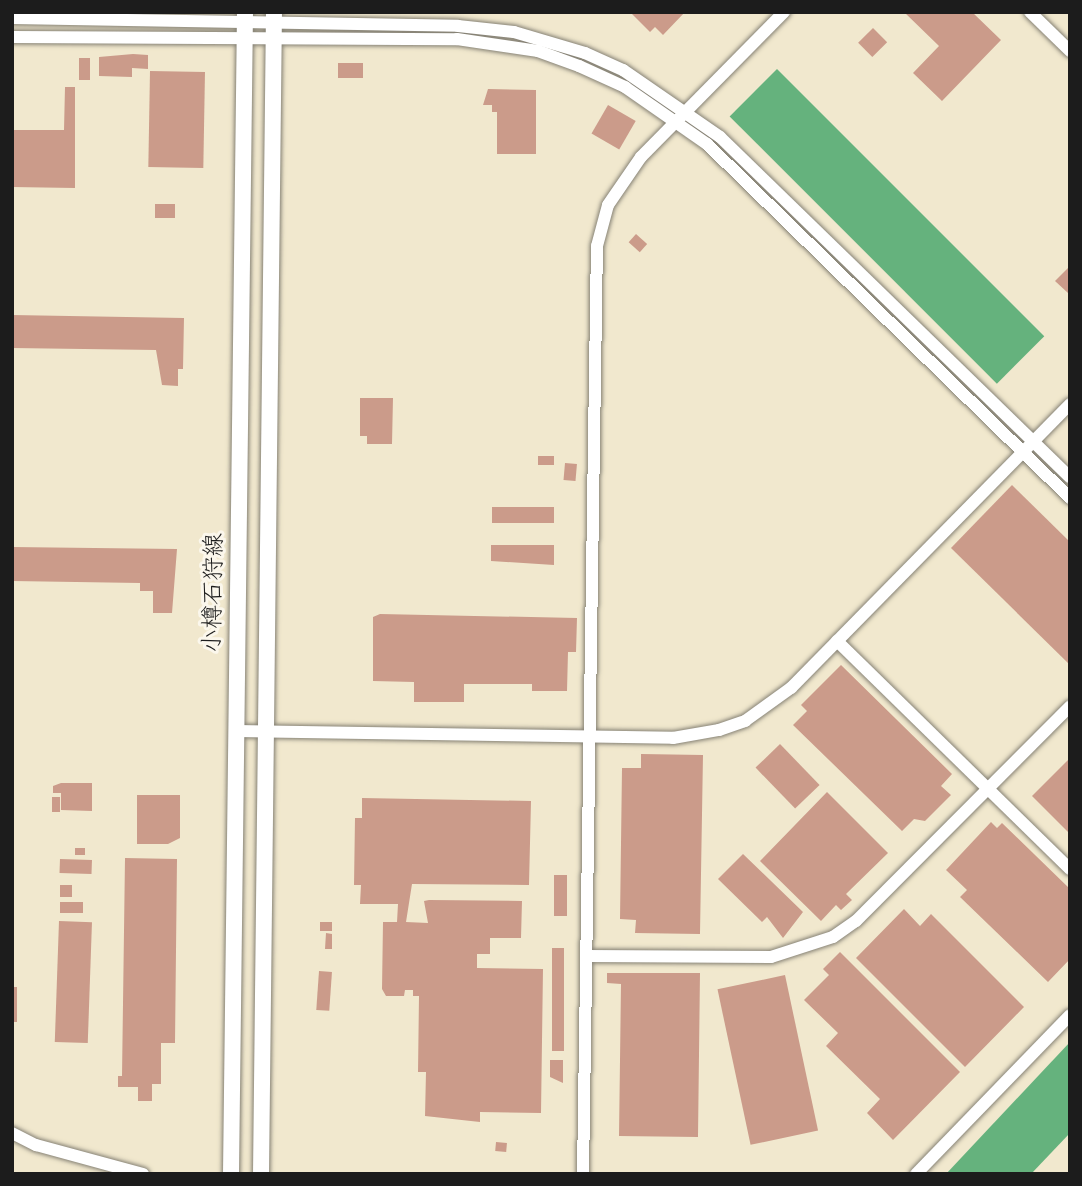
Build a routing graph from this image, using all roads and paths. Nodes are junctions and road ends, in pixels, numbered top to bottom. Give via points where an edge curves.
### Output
1 (784, 12) edge
2 (1030, 12) edge
3 (245, 16) edge
4 (274, 16) edge
5 (12, 18) edge
6 (12, 37) edge
7 (244, 40) junction
8 (274, 40) junction
9 (1070, 51) edge
10 (687, 112) junction
11 (677, 122) junction
12 (1070, 404) edge
13 (1033, 441) junction
14 (1023, 452) junction
15 (1070, 477) edge
16 (1070, 498) edge
17 (837, 641) junction
18 (1070, 706) edge
19 (236, 731) junction
20 (266, 731) junction
21 (589, 736) junction
22 (989, 788) junction
23 (1070, 869) edge
24 (586, 956) junction
25 (1070, 1015) edge
26 (12, 1133) edge
27 (143, 1174) edge
28 (231, 1174) edge
29 (261, 1174) edge
30 (583, 1174) edge
31 (916, 1174) edge

1 - 10 street
2 - 9 street
3 - 4 street
3 - 5 street
3 - 7 main road, 小樽石狩線
4 - 8 main road
4 - 10 street via 514,32 623,70
6 - 7 street
7 - 8 street
7 - 19 main road, 小樽石狩線
8 - 11 street via 457,39 538,51 625,87
8 - 20 main road
10 - 11 street
10 - 13 street via 729,145
11 - 14 street via 707,144
11 - 21 street via 621,183 608,205 597,246
12 - 13 street
13 - 14 street
13 - 15 street
14 - 16 street
14 - 17 street
17 - 21 street via 766,709 732,726 673,738
17 - 22 street
18 - 22 street
19 - 20 street
19 - 28 main road, 小樽石狩線
20 - 21 street
20 - 29 main road
21 - 24 street
22 - 23 street
22 - 24 street via 856,921 813,946 771,957
24 - 30 street
25 - 31 street
26 - 27 street via 36,1145

